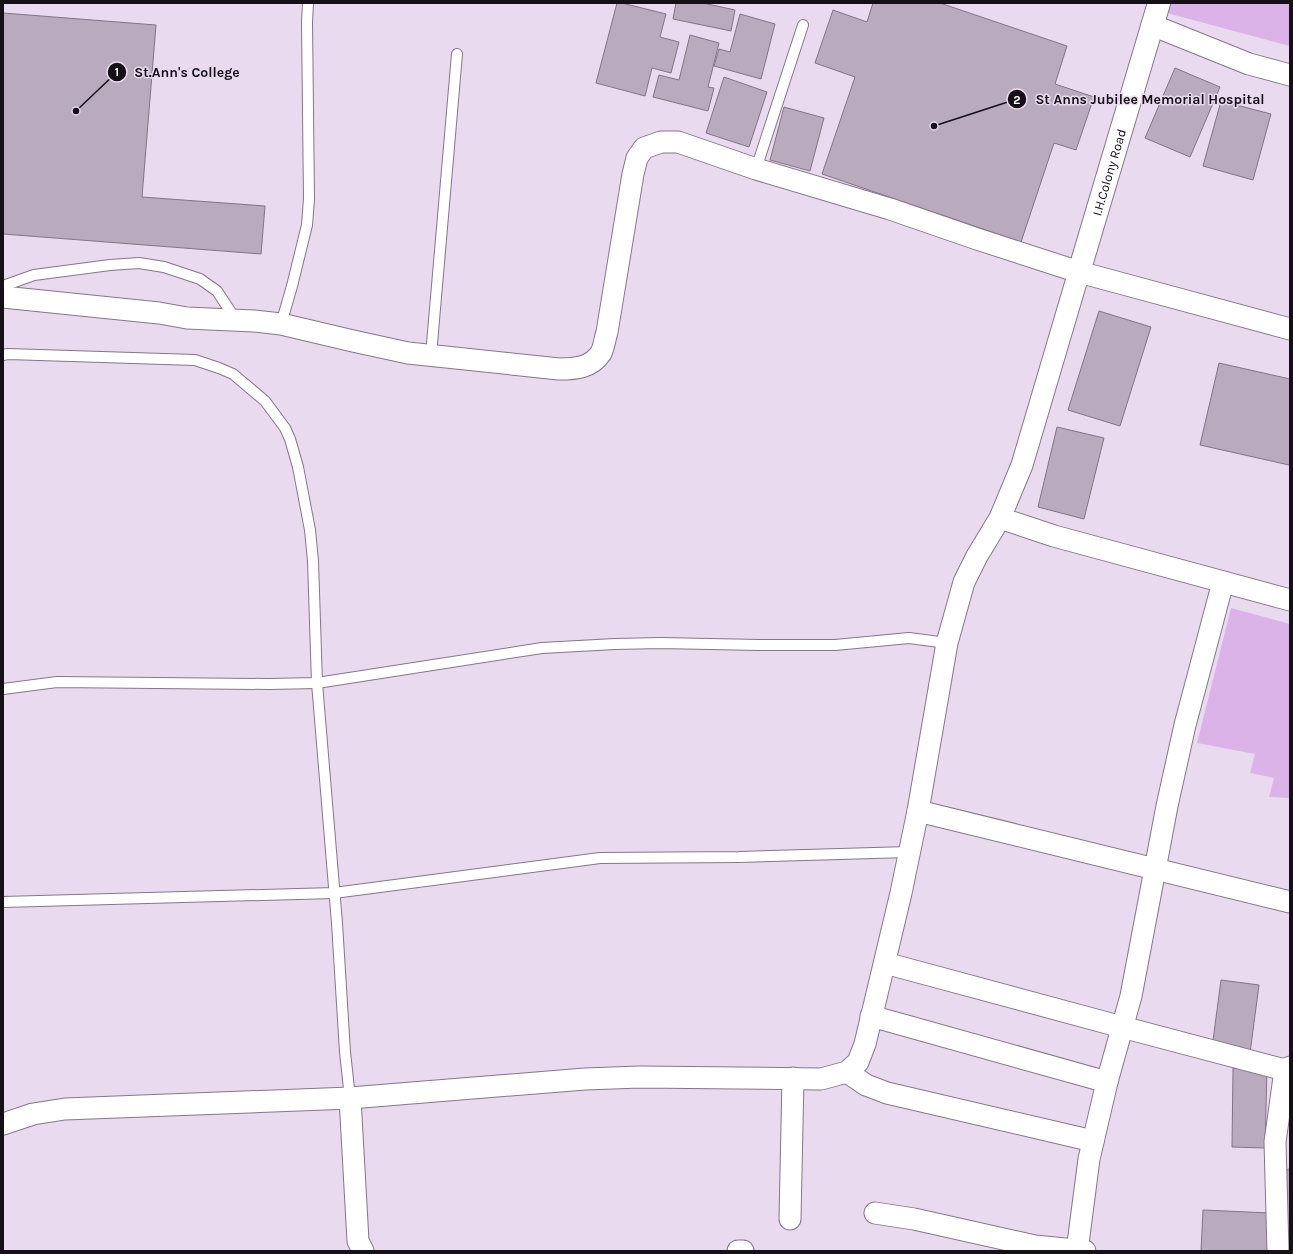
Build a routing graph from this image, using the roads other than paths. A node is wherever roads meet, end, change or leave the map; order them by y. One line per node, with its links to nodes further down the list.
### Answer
1 (308, 3): 12 (lane)
2 (1159, 3): 4 (street, I.H.Colony Road)
3 (803, 25): 7 (lane)
4 (1152, 25): 6 (street); 8 (street, I.H.Colony Road)
5 (457, 54): 15 (lane)
6 (1290, 76)
7 (756, 169): 8 (street); 15 (street)
8 (1079, 272): 13 (street); 16 (street)
9 (3, 286): 11 (lane)
10 (3, 297): 11 (street)
11 (236, 320): 12 (street)
12 (281, 324): 15 (street)
13 (1290, 329)
14 (3, 355): 20 (lane)
15 (432, 355)
16 (1000, 518): 17 (street); 19 (street)
17 (1223, 582): 18 (street); 24 (street)
18 (1290, 600)
19 (947, 643): 20 (lane); 22 (street)
20 (317, 683): 21 (lane); 25 (lane)
21 (3, 689)
22 (918, 811): 23 (street); 24 (street)
23 (909, 852): 25 (lane); 28 (street)
24 (1155, 868): 27 (street); 30 (street)
25 (334, 893): 26 (lane); 35 (lane)
26 (3, 902)
27 (1290, 902)
28 (885, 963): 29 (street); 30 (street)
29 (871, 1016): 32 (street); 34 (street)
30 (1122, 1027): 31 (street); 34 (street)
31 (1288, 1068): 44 (street)
32 (847, 1072): 33 (street); 37 (street)
33 (794, 1078): 35 (street); 39 (street)
34 (1107, 1082): 37 (street)
35 (350, 1098): 36 (street); 41 (street)
36 (3, 1124)
37 (1093, 1141): 40 (street)
38 (875, 1213): 40 (street)
39 (790, 1218)
40 (1080, 1250)
41 (363, 1251)
42 (738, 1251): 43 (street)
43 (743, 1251)
44 (1278, 1251)

